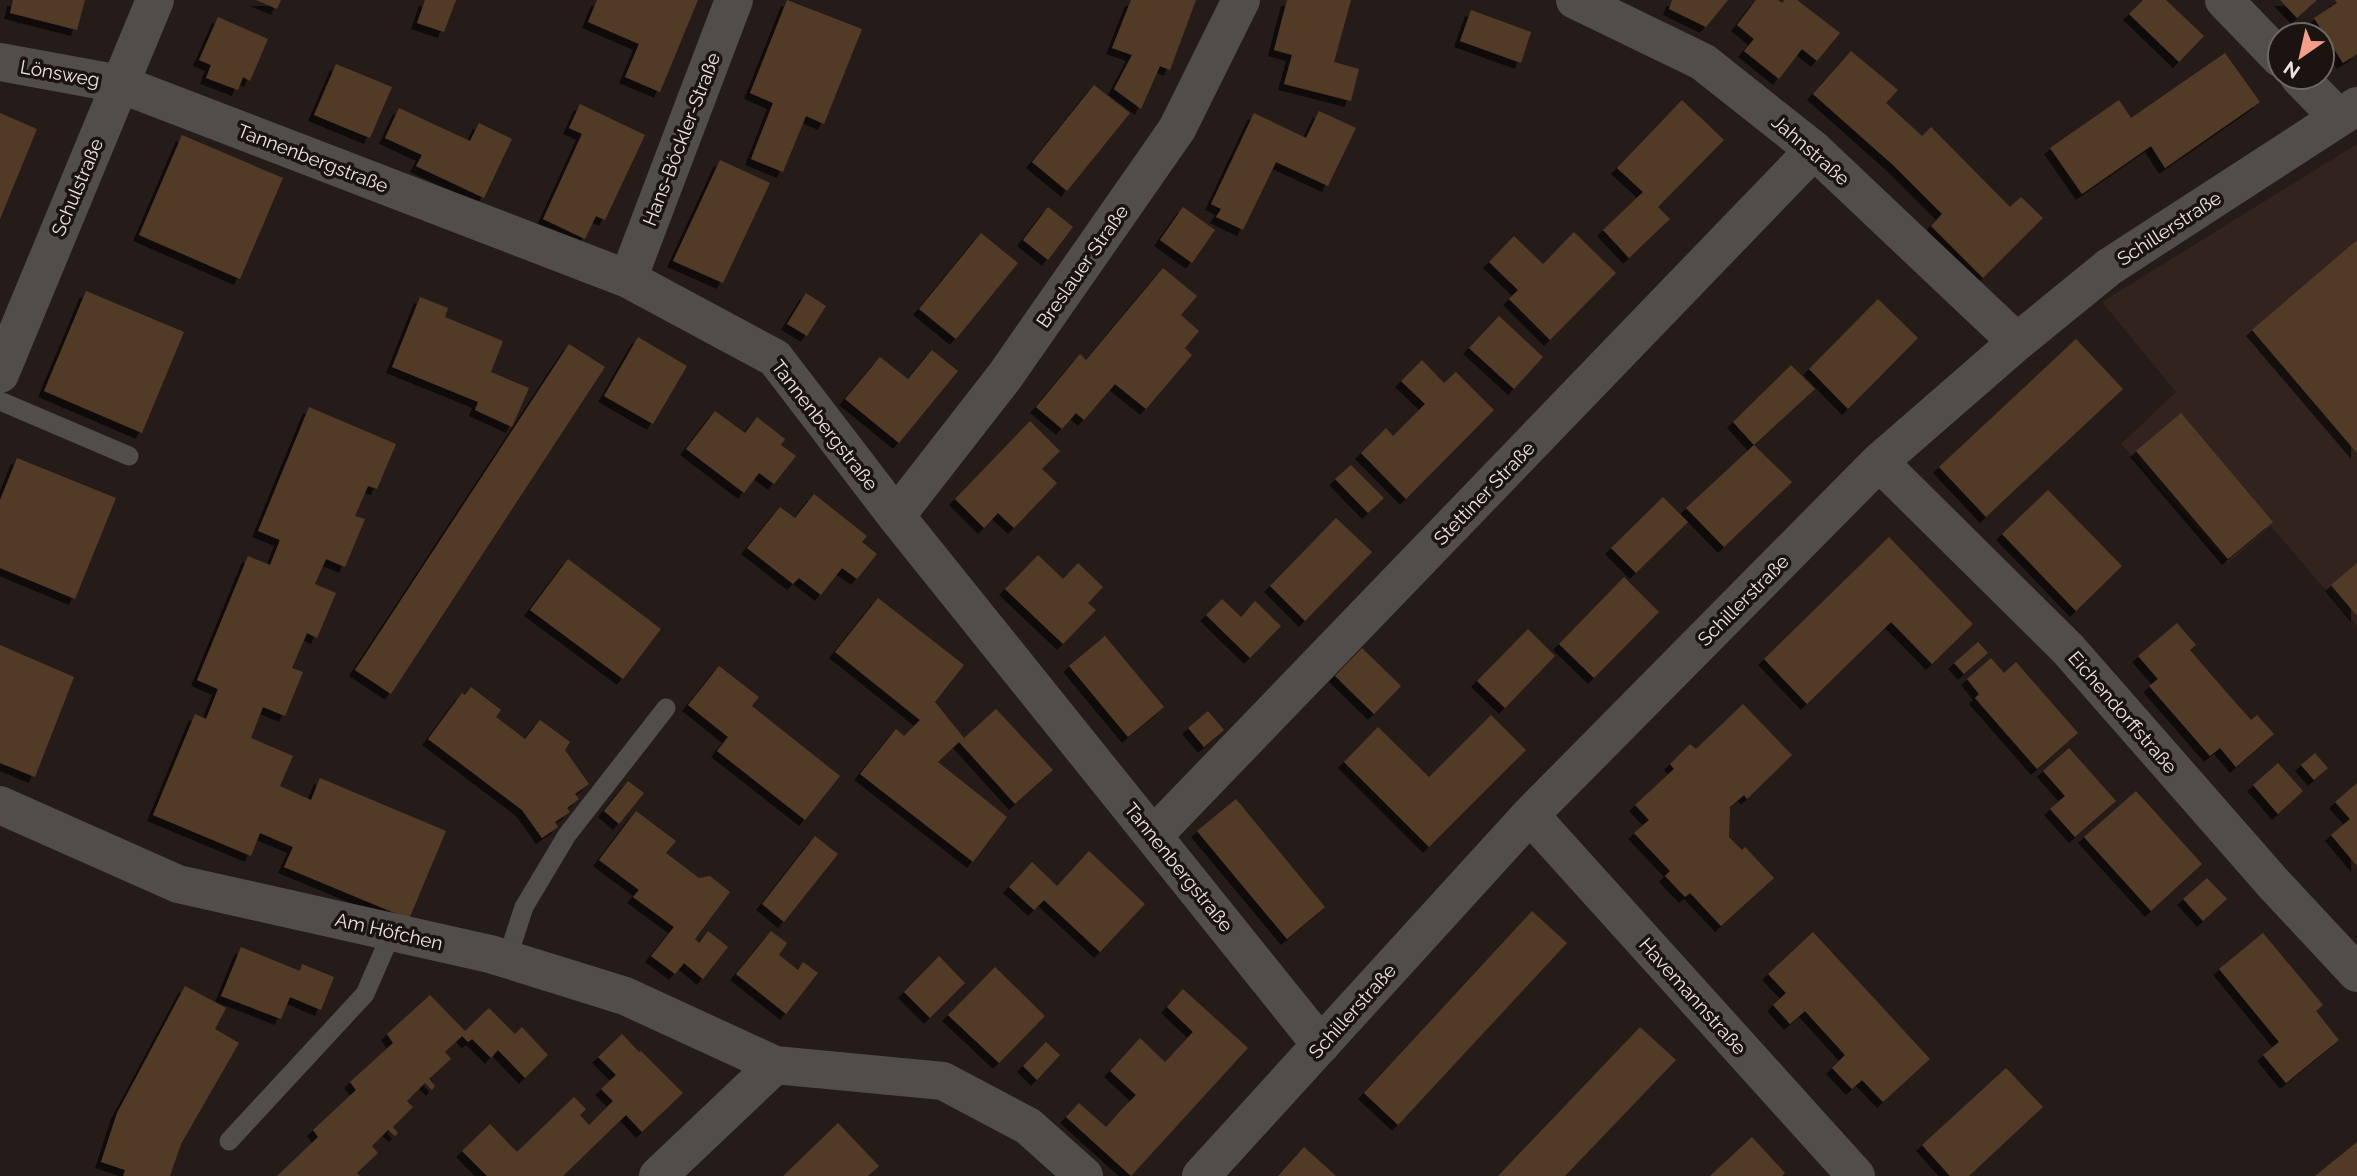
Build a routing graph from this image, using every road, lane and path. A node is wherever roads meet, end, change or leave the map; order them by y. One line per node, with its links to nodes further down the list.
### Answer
1 (155, 0): 8 (street, Schulstraße)
2 (734, 0): 12 (street, Hans-Böckler-Straße)
3 (1241, 0): 18 (street, Breslauer Straße)
4 (1575, 0): 11 (street, Jahnstraße)
5 (2224, 0): 6 (street)
6 (2266, 44)
7 (0, 62): 8 (street, Lönsweg)
8 (120, 84): 12 (street, Tannenbergstraße); 14 (street, Schulstraße)
9 (2318, 91): 10 (street)
10 (2347, 112): 13 (street, Schillerstraße)
11 (1814, 150): 13 (street, Jahnstraße); 22 (street, Stettiner Straße)
12 (628, 279): 18 (street, Tannenbergstraße)
13 (2017, 342): 17 (street, Schillerstraße)
14 (0, 374)
15 (0, 401): 16 (lane)
16 (129, 456)
17 (1879, 462): 21 (street, Schillerstraße); 25 (street, Eichendorffstraße)
18 (896, 516): 22 (street, Tannenbergstraße)
19 (666, 708): 24 (lane)
20 (0, 805): 23 (street, Am Höfchen)
21 (1530, 815): 26 (street, Schillerstraße); 32 (street, Havemannstraße)
22 (1154, 835): 26 (street, Tannenbergstraße)
23 (392, 932): 24 (street, Am Höfchen); 28 (lane)
24 (507, 959): 27 (street, Am Höfchen)
25 (2357, 973)
26 (1321, 1045): 31 (street, Schillerstraße)
27 (775, 1065): 29 (street); 30 (street, Am Höfchen)
28 (229, 1142)
29 (658, 1176)
30 (1084, 1176)
31 (1201, 1176)
32 (1856, 1176)

